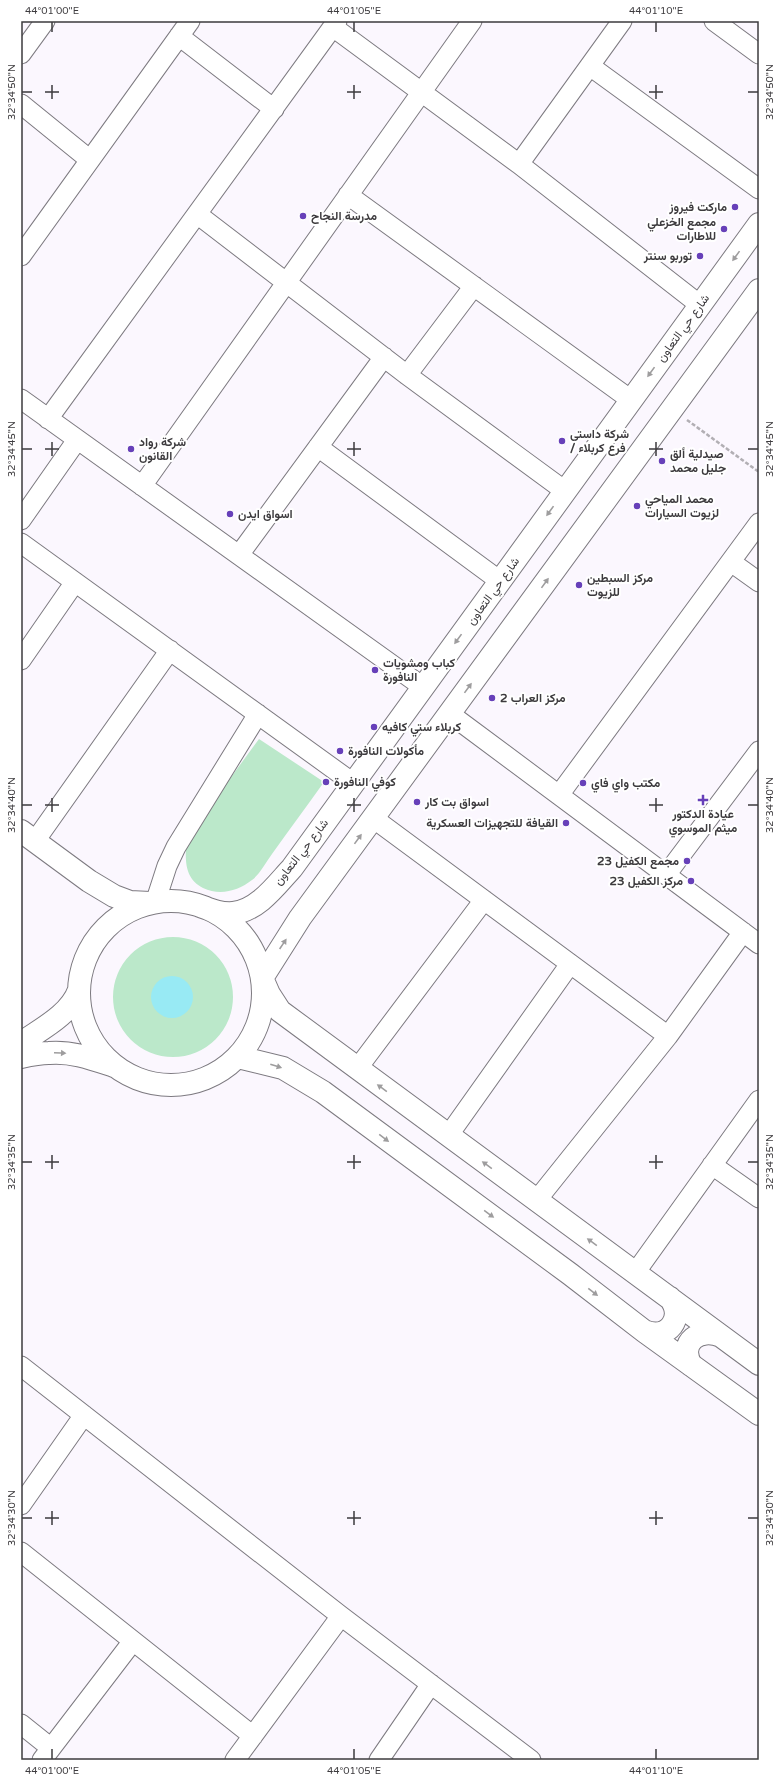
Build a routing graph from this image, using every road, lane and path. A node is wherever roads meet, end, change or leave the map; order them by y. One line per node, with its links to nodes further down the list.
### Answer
1 (45, 21): 8 (street)
2 (190, 21): 7 (street)
3 (472, 21): 11 (street)
4 (622, 21): 10 (street)
5 (714, 21): 9 (street)
6 (335, 24): 11 (street); 13 (street)
7 (179, 36): 13 (street); 14 (street)
8 (21, 54)
9 (759, 54)
10 (590, 66): 15 (street); 16 (street)
11 (422, 92): 15 (street); 17 (street)
12 (21, 104): 14 (street)
13 (274, 109): 18 (street)
14 (90, 160): 20 (street)
15 (519, 164): 24 (street)
16 (759, 189)
17 (348, 195): 21 (street); 22 (street)
18 (197, 214): 21 (street); 30 (street)
19 (759, 224): 24 (main road, شارع حي التعاون, one-way to 24)
20 (22, 252)
21 (286, 283): 25 (street); 34 (street)
22 (474, 286): 26 (street); 28 (street)
23 (759, 290): 29 (main road)
24 (700, 305): 28 (main road, شارع حي التعاون, one-way to 28)
25 (384, 357): 26 (street); 32 (street)
26 (407, 375): 35 (street)
27 (21, 399): 30 (street)
28 (631, 400): 35 (main road, شارع حي التعاون)
29 (672, 409): 33 (path); 48 (main road, one-way to 29)
30 (48, 419): 31 (street)
31 (77, 440): 34 (street); 36 (street)
32 (318, 446): 39 (street); 41 (street)
33 (759, 472)
34 (142, 486): 39 (street)
35 (565, 491): 41 (main road, شارع حي التعاون, one-way to 41)
36 (21, 520)
37 (759, 523): 40 (street)
38 (21, 543): 42 (street)
39 (239, 555): 46 (street)
40 (731, 562): 43 (street); 51 (street)
41 (500, 581): 46 (main road, شارع حي التعاون, one-way to 46)
42 (75, 582): 44 (street); 45 (street)
43 (759, 582)
44 (170, 650): 47 (street); 53 (street)
45 (23, 654)
46 (423, 687): 50 (main road, شارع حي التعاون)
47 (258, 714): 50 (street); 57 (street)
48 (450, 714): 51 (street); 52 (main road)
49 (758, 756): 54 (street)
50 (353, 783): 58 (main road, شارع حي التعاون)
51 (559, 796): 54 (street)
52 (374, 818): 56 (street); 63 (main road, one-way to 52)
53 (28, 836): 55 (main road)
54 (666, 874): 60 (street)
55 (102, 889): 57 (main road); 59 (main road)
56 (484, 900): 62 (street); 70 (street)
57 (155, 903): 58 (main road); 59 (main road)
58 (200, 906): 63 (main road)
59 (110, 926): 64 (main road)
60 (743, 932): 61 (street); 65 (street)
61 (759, 944)
62 (570, 964): 65 (street); 72 (street)
63 (262, 978): 68 (main road); 70 (main road)
64 (79, 990): 66 (main road); 69 (main road)
65 (668, 1036): 75 (street)
66 (21, 1044)
67 (21, 1057): 69 (main road, one-way to 69)
68 (238, 1057): 69 (main road); 78 (main road, one-way to 78)
69 (115, 1066)
70 (357, 1069): 72 (main road, one-way to 70)
71 (759, 1100): 73 (street)
72 (448, 1136): 75 (main road, one-way to 72)
73 (712, 1165): 74 (street); 76 (street)
74 (759, 1198)
75 (536, 1201): 76 (main road, one-way to 75)
76 (635, 1273): 77 (main road)
77 (670, 1298): 78 (main road); 79 (main road)
78 (644, 1331): 81 (main road)
79 (721, 1336): 80 (main road); 81 (main road)
80 (759, 1364)
81 (691, 1365): 83 (main road)
82 (21, 1366): 84 (street)
83 (759, 1414)
84 (84, 1415): 85 (street); 87 (street)
85 (21, 1505)
86 (21, 1552): 88 (street)
87 (341, 1616): 89 (street); 91 (street)
88 (134, 1641): 91 (street); 92 (street)
89 (431, 1684): 94 (street); 95 (street)
90 (21, 1724): 92 (street)
91 (253, 1736): 93 (street)
92 (47, 1754)
93 (235, 1760)
94 (379, 1760)
95 (531, 1760)

